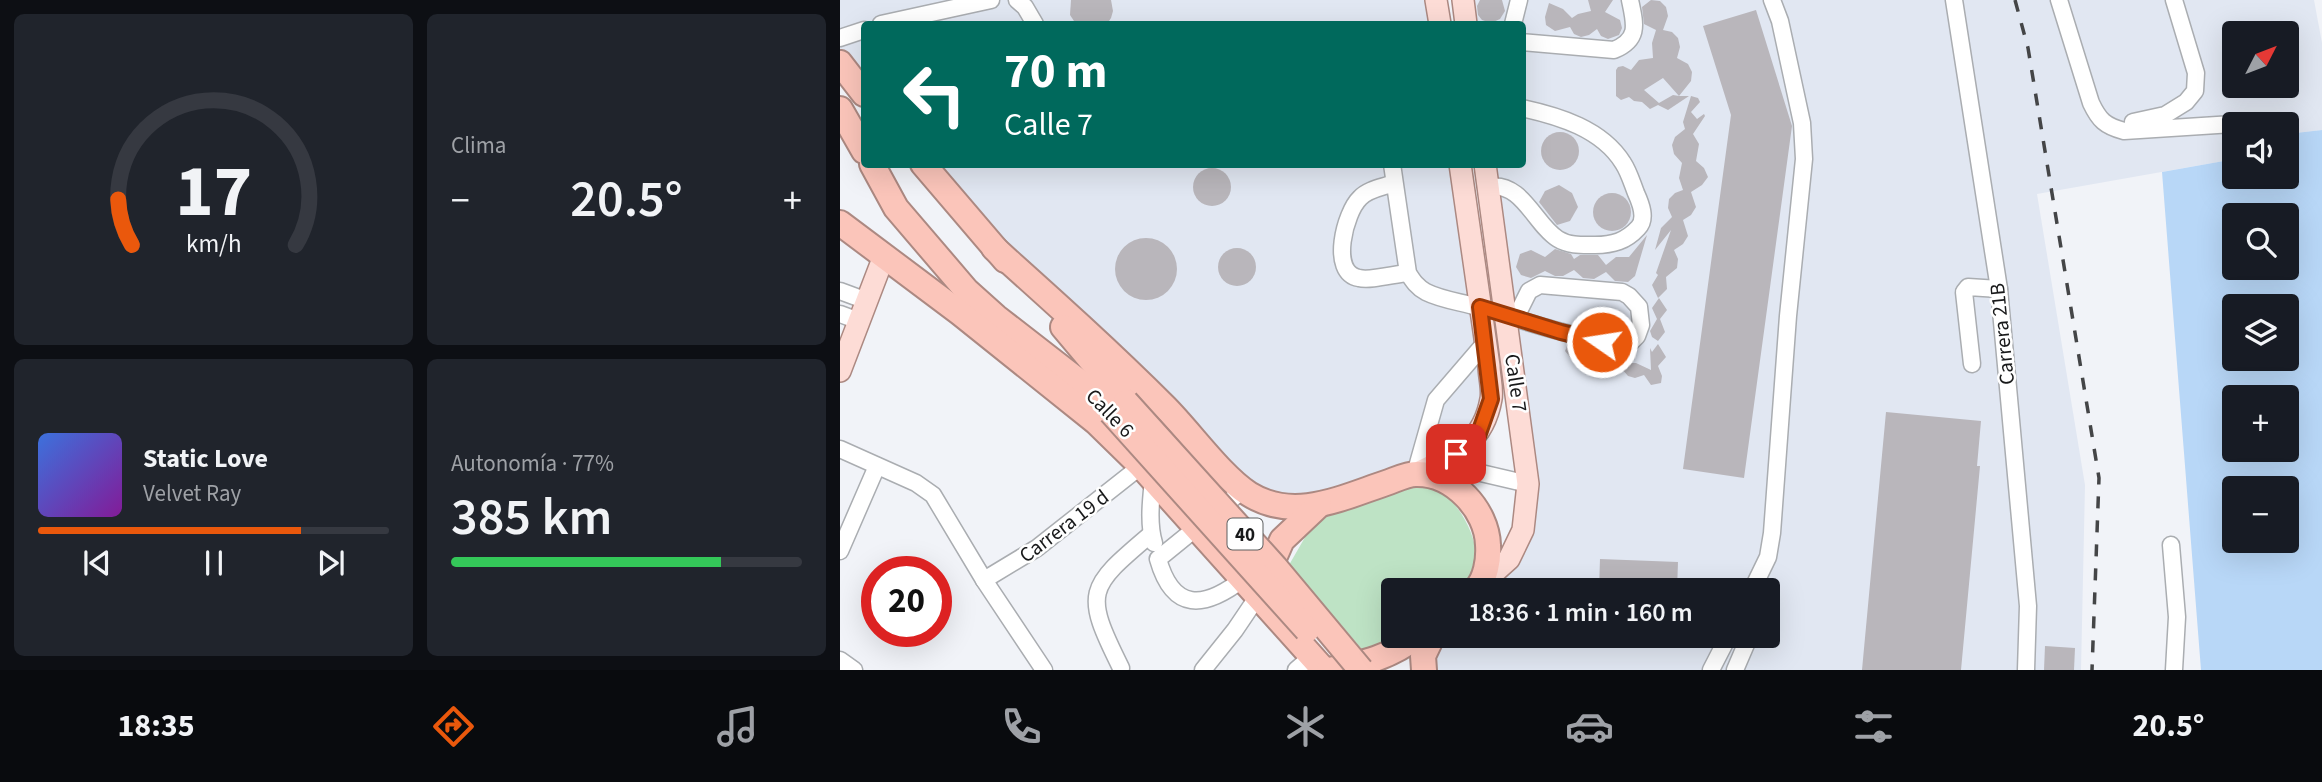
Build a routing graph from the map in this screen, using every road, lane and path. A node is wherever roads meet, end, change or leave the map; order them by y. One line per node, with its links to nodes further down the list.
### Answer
1 (990, 0): 11 (street)
2 (1017, 0): 12 (street)
3 (1436, 0): 13 (main road)
4 (1463, 0): 14 (main road)
5 (1519, 0): 15 (street)
6 (1630, 0): 18 (street)
7 (1772, 0): 62 (street)
8 (1954, 0): 36 (street, Carrera 21B)
9 (2059, 0): 22 (street)
10 (2174, 0): 22 (street)
11 (895, 21)
12 (1033, 21)
13 (1440, 21)
14 (1466, 21)
15 (1514, 21)
16 (861, 31): 17 (street)
17 (840, 38)
18 (1526, 43)
19 (840, 109): 23 (highway)
20 (1526, 109): 30 (street)
21 (2222, 125): 22 (street)
22 (2109, 127)
23 (861, 146)
24 (874, 168): 31 (highway, Calle 6 / 40)
25 (926, 168): 33 (highway, Calle 6 / 40)
26 (1392, 168): 29 (street)
27 (1461, 168): 39 (main road, Calle 7)
28 (1486, 168): 30 (main road, Calle 7)
29 (1394, 183): 35 (street); 35 (street)
30 (1489, 187): 42 (main road, Calle 7)
31 (896, 208): 40 (highway); 46 (highway, Calle 6 / 40)
32 (840, 223): 34 (highway)
33 (994, 248): 46 (highway, Calle 6 / 40); 53 (highway)
34 (884, 256): 38 (main road); 40 (highway)
35 (1408, 273): 39 (street)
36 (1998, 289): 44 (street); 80 (street, Carrera 21B)
37 (840, 291): 38 (street)
38 (867, 301): 41 (main road)
39 (1480, 307): 42 (street); 43 (main road, Calle 7)
40 (960, 313): 50 (highway)
41 (850, 318): 45 (main road)
42 (1511, 318): 42 (street); 52 (main road, Calle 7)
43 (1485, 343): 48 (main road, Calle 7); 51 (street)
44 (1972, 364)
45 (840, 371)
46 (1118, 407): 75 (highway, Calle 6 / 40, bridge); 76 (highway, Calle 6 / 40, bridge)
47 (840, 450): 49 (street)
48 (1438, 463): 51 (main road, Calle 7); 52 (street)
49 (877, 466): 58 (street); 63 (street)
50 (1147, 473): 55 (highway); 56 (street); 63 (street, Carrera 19 d)
51 (1415, 474): 54 (highway); 60 (highway)
52 (1528, 484): 61 (main road, Calle 7)
53 (1243, 490): 54 (highway); 55 (street)
54 (1319, 505): 64 (highway)
55 (1196, 528): 59 (street); 64 (highway)
56 (1151, 534): 59 (street); 70 (street)
57 (2171, 545): 81 (street)
58 (840, 551)
59 (1158, 559): 64 (street)
60 (1482, 578)
61 (1488, 578)
62 (1758, 578)
63 (984, 580): 73 (street)
64 (1250, 588): 71 (highway); 74 (street)
65 (1401, 648): 71 (highway)
66 (1427, 648): 77 (highway)
67 (1723, 648): 78 (street)
68 (1744, 648): 79 (street)
69 (840, 660): 72 (street)
70 (1121, 667)
71 (1315, 667)
72 (854, 670)
73 (1044, 670)
74 (1203, 670)
75 (1342, 670)
76 (1361, 670)
77 (1424, 670)
78 (1712, 670)
79 (1735, 670)
80 (2026, 670)
81 (2174, 670)

